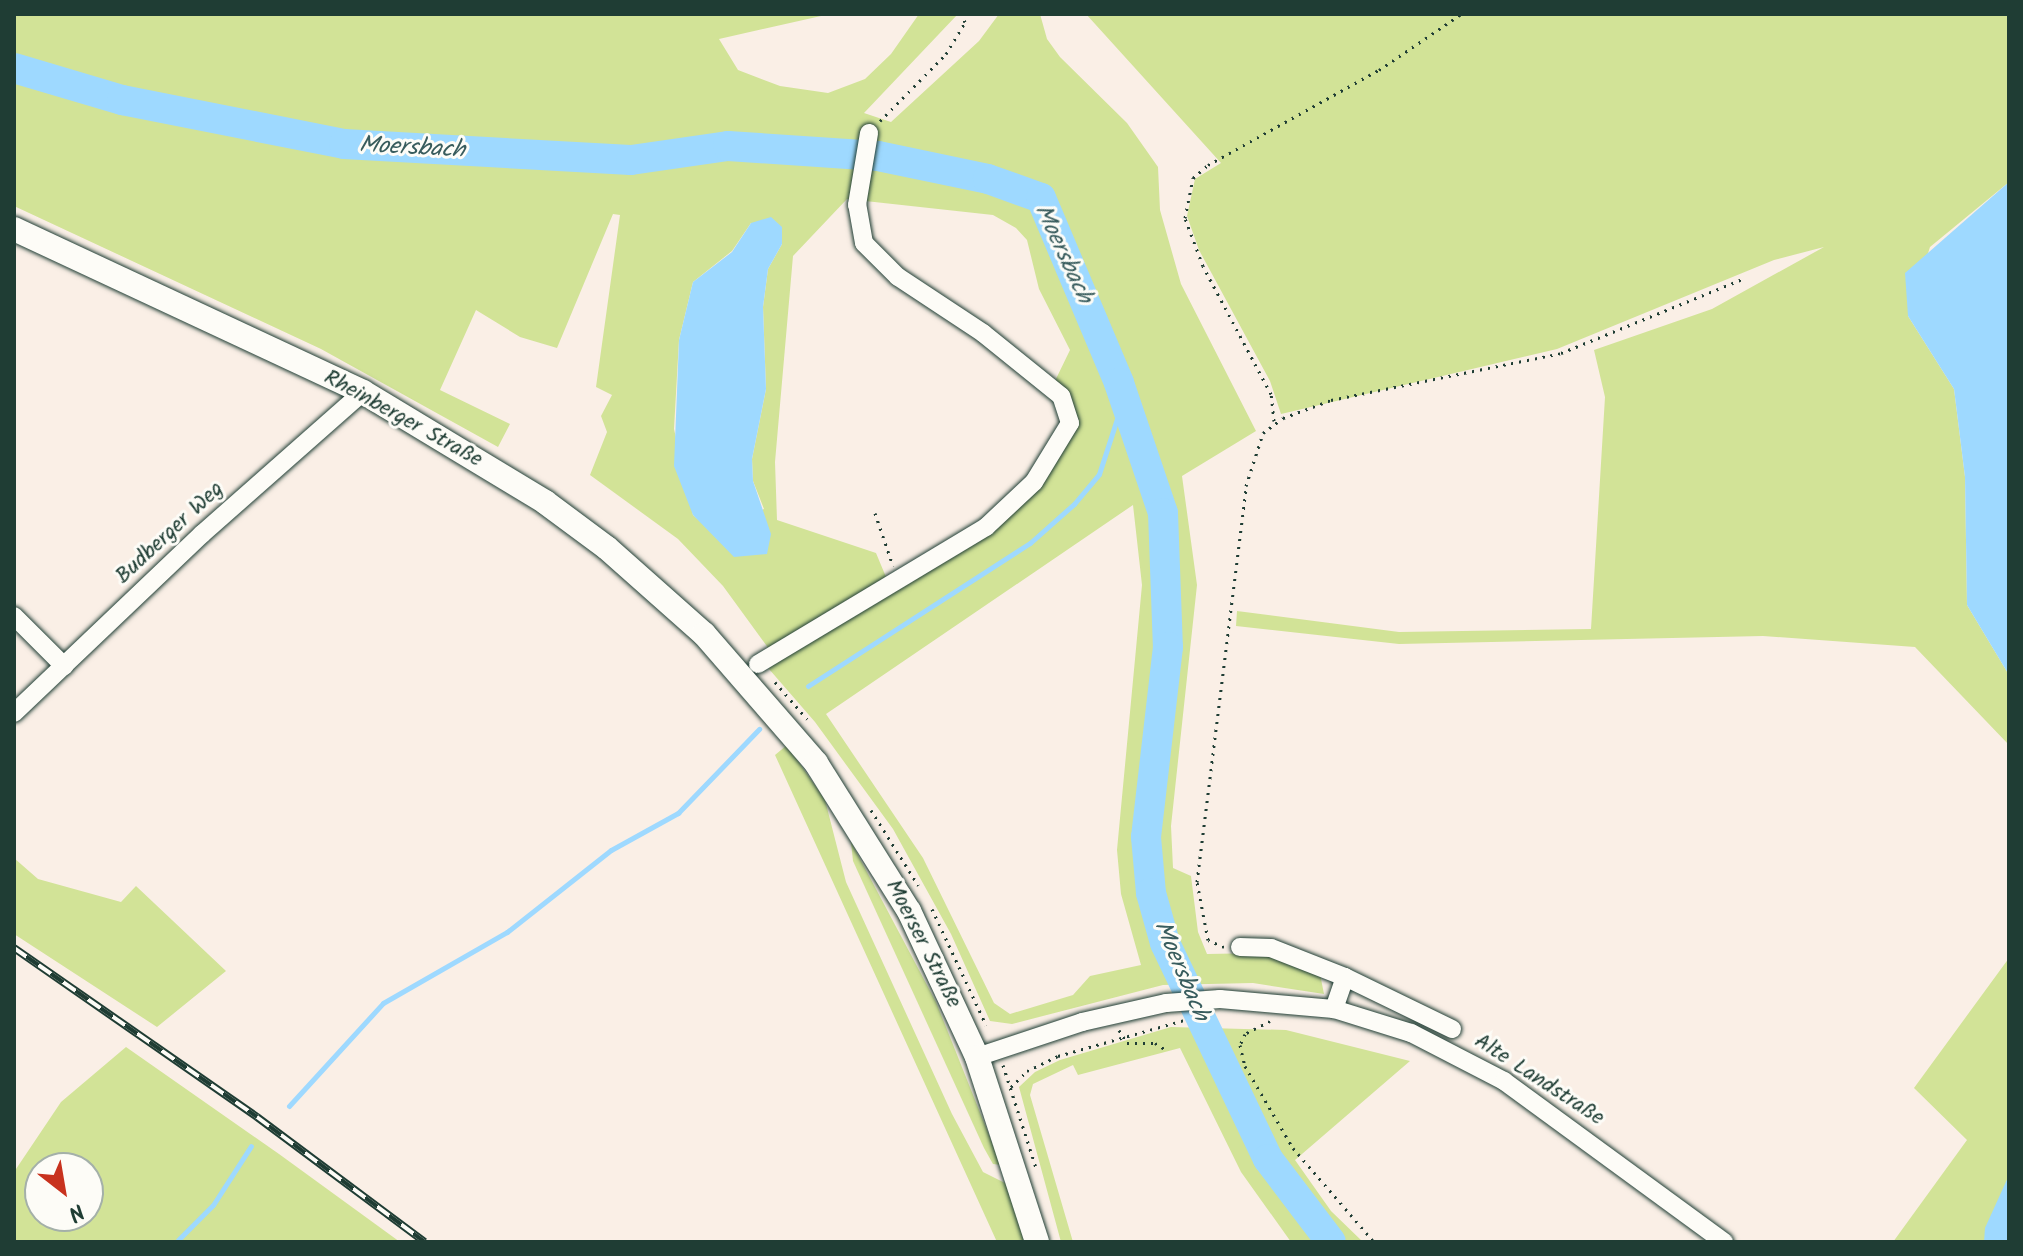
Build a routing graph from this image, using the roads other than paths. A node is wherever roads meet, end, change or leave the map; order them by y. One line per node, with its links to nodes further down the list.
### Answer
1 (869, 133): 6 (street)
2 (14, 229): 3 (main road, Rheinberger Straße)
3 (363, 392): 5 (street, Budberger Weg); 6 (main road, Rheinberger Straße)
4 (14, 616): 5 (street)
5 (64, 666): 7 (street, Budberger Weg)
6 (753, 671): 12 (main road, Moerser Straße)
7 (14, 713)
8 (1240, 947): 9 (street)
9 (1345, 977): 10 (street); 11 (street)
10 (1334, 1009): 12 (street, Alte Landstraße); 14 (street, Alte Landstraße)
11 (1452, 1029)
12 (987, 1054): 13 (main road, Moerser Straße)
13 (1037, 1242)
14 (1724, 1242)

